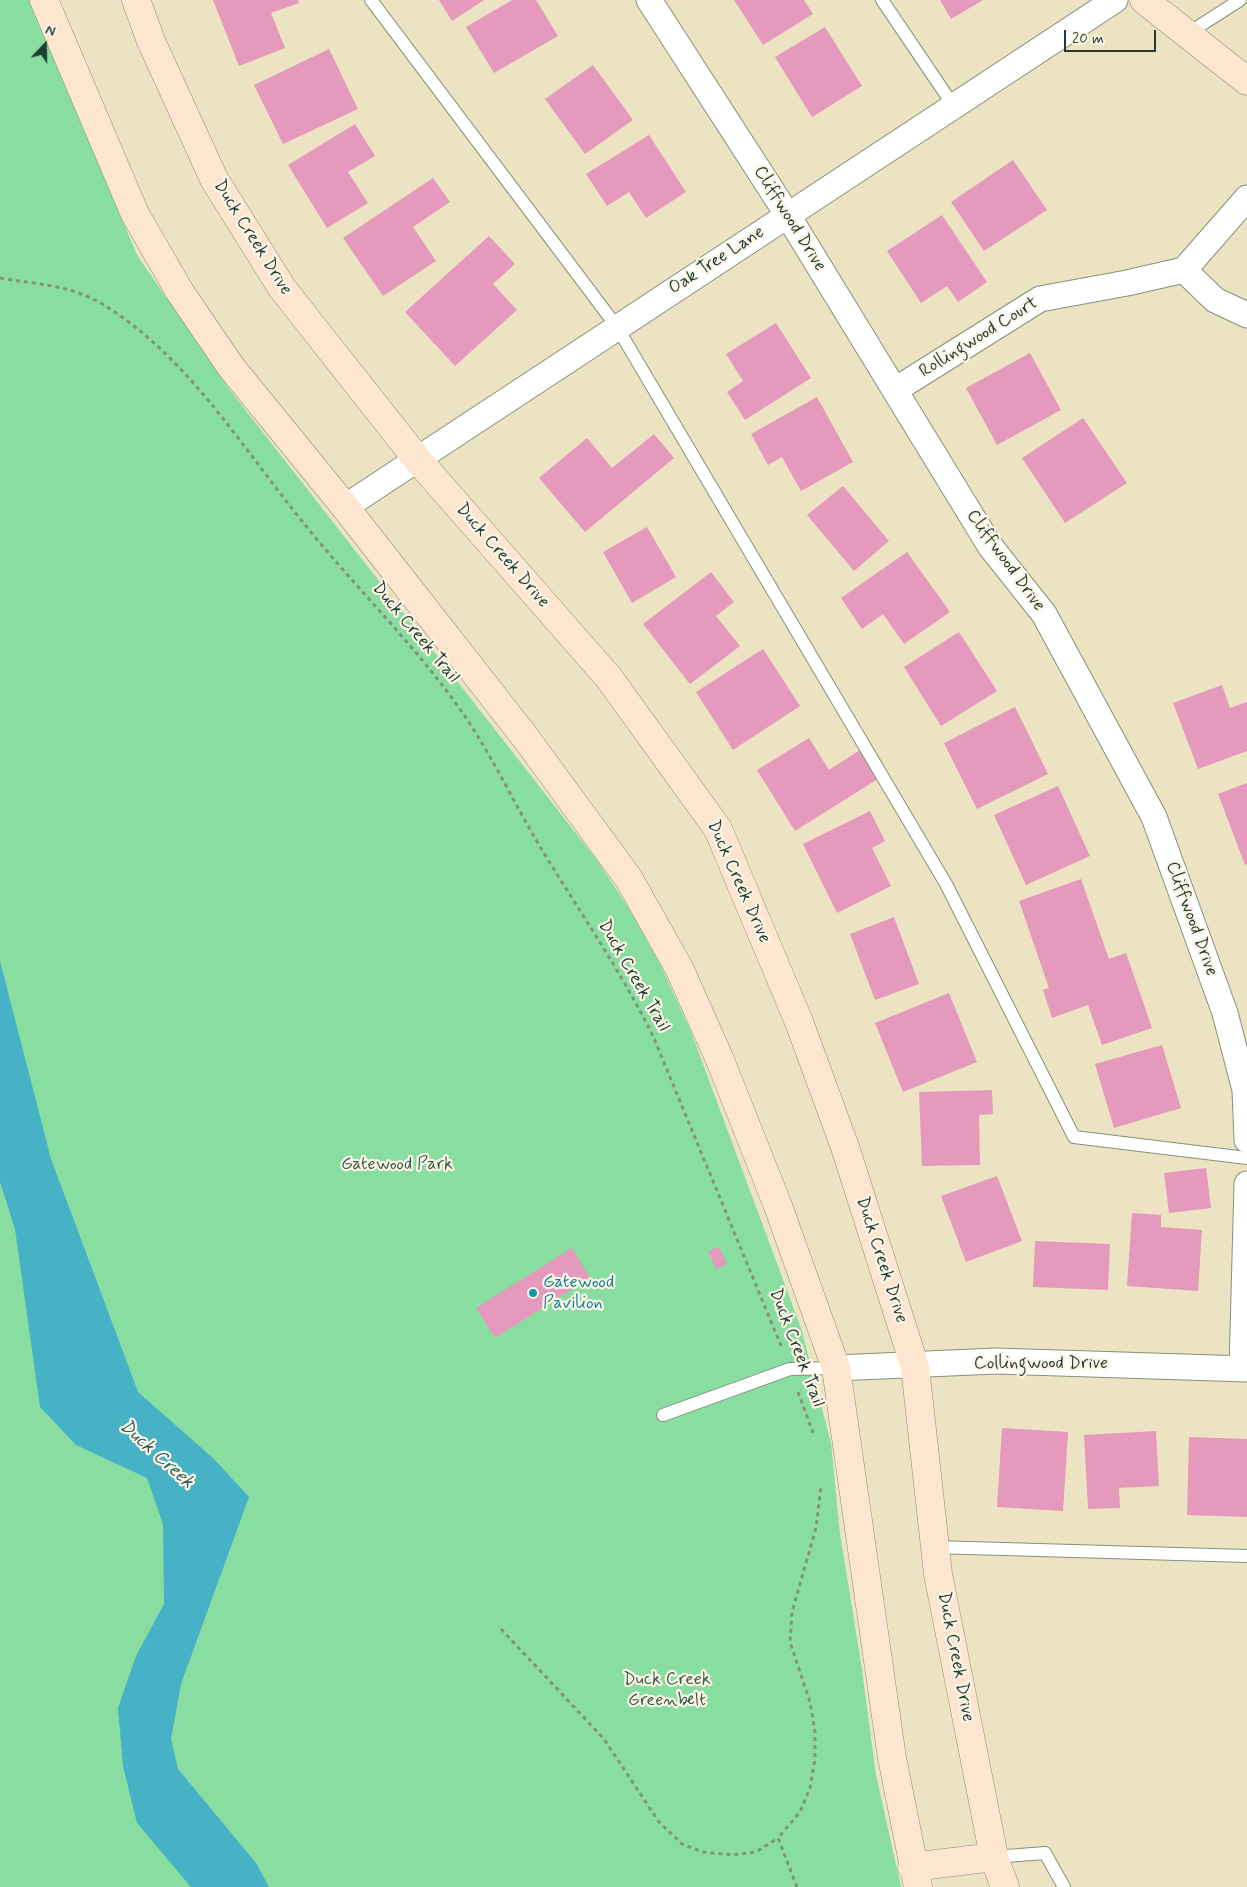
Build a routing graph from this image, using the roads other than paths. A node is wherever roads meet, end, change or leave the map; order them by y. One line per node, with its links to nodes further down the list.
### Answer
1 (44, 0): 19 (main road)
2 (136, 0): 18 (main road, Duck Creek Drive)
3 (371, 0): 16 (lane)
4 (649, 0): 13 (street, Cliffwood Drive)
5 (882, 0): 11 (lane)
6 (1115, 0): 11 (street, Oak Tree Lane)
7 (1144, 0): 9 (main road)
8 (1240, 0): 9 (lane)
9 (1188, 34): 10 (main road)
10 (1247, 81)
11 (953, 105): 13 (street, Oak Tree Lane)
12 (1247, 198): 14 (street)
13 (787, 214): 16 (street, Oak Tree Lane); 17 (street, Cliffwood Drive)
14 (1184, 270): 15 (street); 17 (street, Rollingwood Court)
15 (1247, 315)
16 (616, 327): 18 (street, Oak Tree Lane); 21 (lane)
17 (895, 390): 20 (street, Cliffwood Drive)
18 (417, 459): 19 (street, Oak Tree Lane); 23 (main road, Duck Creek Drive)
19 (345, 507): 24 (main road)
20 (1247, 1140)
21 (1247, 1158)
22 (1247, 1184): 25 (street)
23 (915, 1367): 24 (street, Collingwood Drive); 25 (street, Collingwood Drive); 27 (main road, Duck Creek Drive)
24 (836, 1368): 26 (lane); 30 (main road)
25 (1245, 1368)
26 (663, 1415)
27 (934, 1547): 28 (lane); 29 (main road, Duck Creek Drive)
28 (1247, 1556)
29 (994, 1857): 30 (main road); 31 (main road, Duck Creek Drive); 32 (lane)
30 (915, 1877)
31 (1005, 1887)
32 (1064, 1887)

